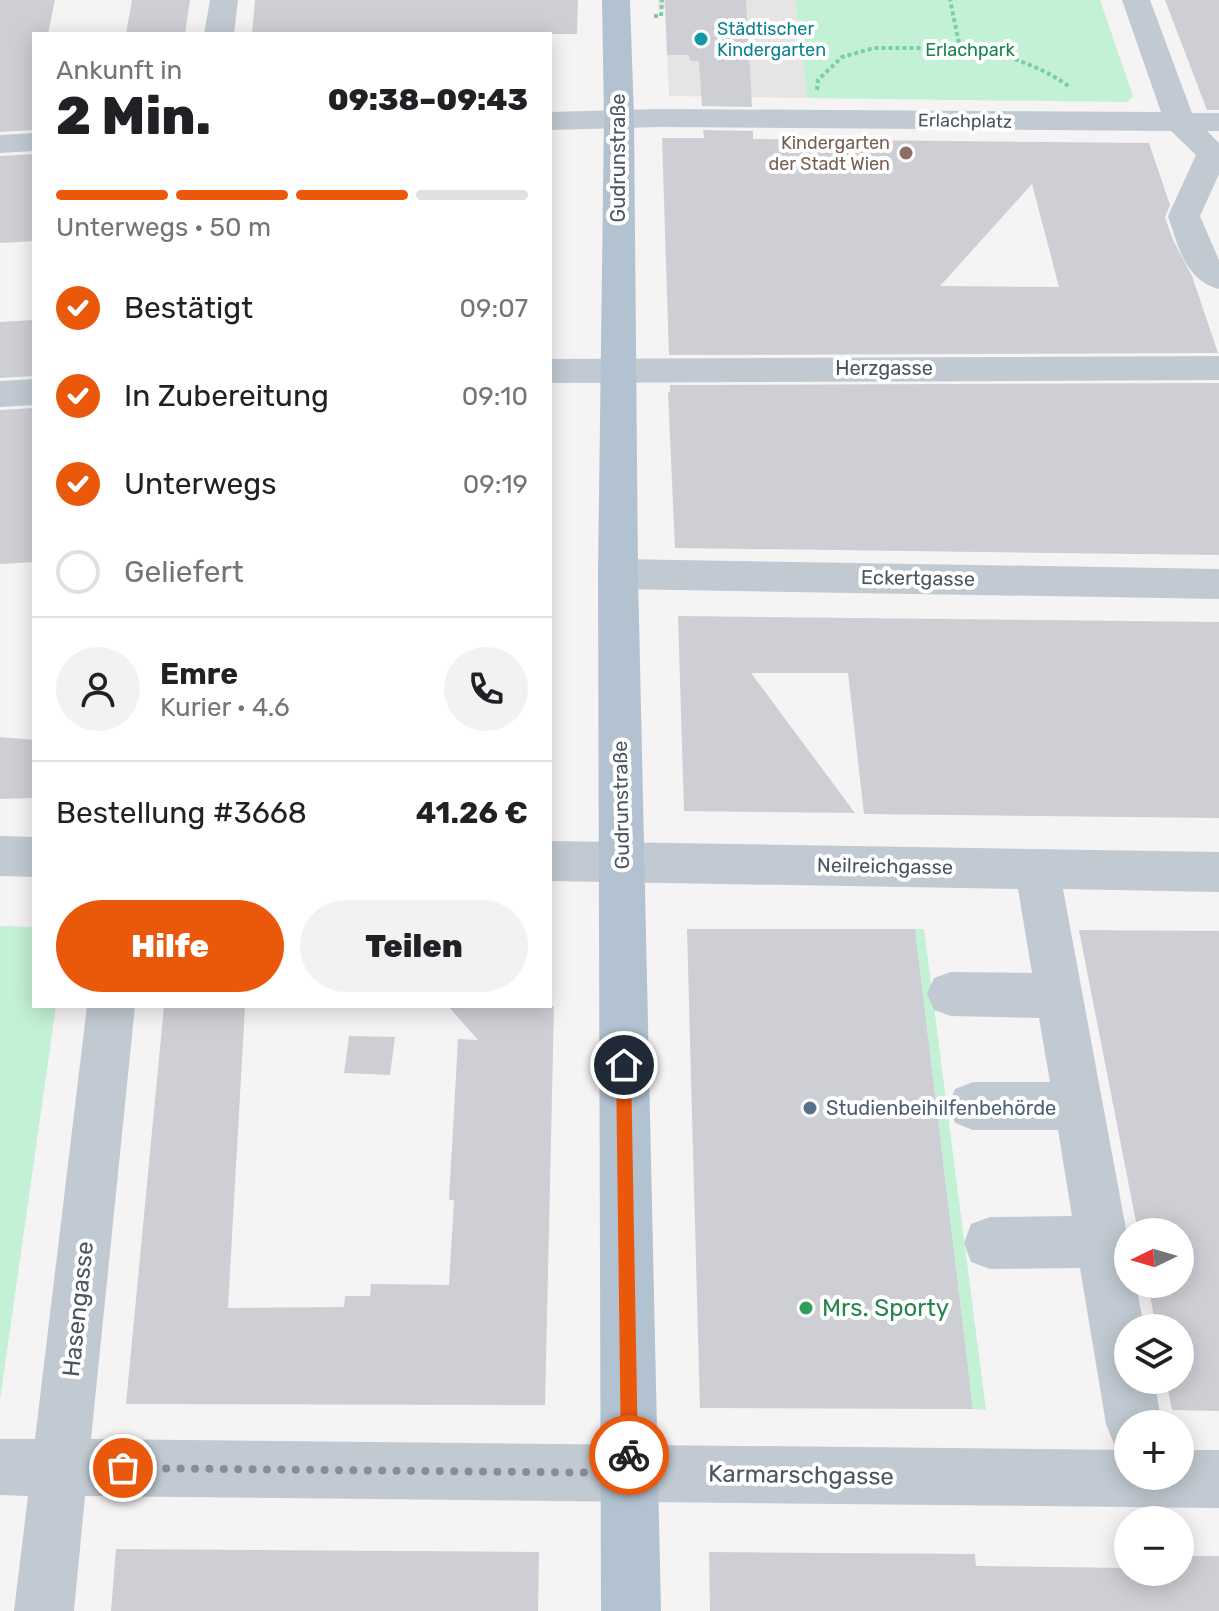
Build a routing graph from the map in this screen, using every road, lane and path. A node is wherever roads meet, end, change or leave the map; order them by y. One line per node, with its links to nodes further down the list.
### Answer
1 (224, 0): 6 (street)
2 (662, 0): 5 (path)
3 (950, 0): 7 (path)
4 (1136, 0): 12 (street)
5 (633, 8): 8 (main road, Gudrunstraße)
6 (219, 32)
7 (960, 48): 9 (path); 11 (path)
8 (619, 118): 9 (street, Erlachplatz); 10 (street, Erlachplatz); 17 (main road, Gudrunstraße)
9 (816, 119): 11 (street, Erlachplatz)
10 (552, 121)
11 (1114, 122): 12 (street, Erlachplatz)
12 (1180, 122): 13 (street, Erlachplatz); 16 (street)
13 (1219, 122)
14 (32, 142): 15 (street)
15 (0, 144)
16 (1219, 278)
17 (617, 368): 18 (street, Herzgasse); 19 (street, Herzgasse); 22 (main road, Gudrunstraße)
18 (1219, 368)
19 (552, 371)
20 (32, 392): 21 (street)
21 (0, 394)
22 (618, 574): 23 (street, Eckertgasse); 27 (main road, Gudrunstraße)
23 (1219, 584)
24 (0, 856): 25 (street)
25 (32, 857)
26 (552, 861): 27 (street, Neilreichgasse)
27 (622, 862): 28 (street, Neilreichgasse); 40 (main road, Gudrunstraße)
28 (1037, 869): 29 (street, Neilreichgasse); 31 (street)
29 (1219, 872)
30 (951, 994): 31 (street)
31 (1059, 996): 34 (street)
32 (111, 1008): 39 (street, Hasengasse)
33 (973, 1106): 34 (street)
34 (1079, 1106): 35 (street)
35 (1102, 1242): 36 (street); 37 (street)
36 (990, 1243)
37 (1132, 1410)
38 (0, 1467): 39 (street, Karmarschgasse)
39 (60, 1467): 40 (street, Karmarschgasse); 44 (street, Hasengasse)
40 (630, 1473): 41 (street, Karmarschgasse); 45 (main road, Gudrunstraße)
41 (1114, 1477)
42 (1194, 1478): 43 (street, Karmarschgasse)
43 (1219, 1479)
44 (44, 1611)
45 (631, 1611)

